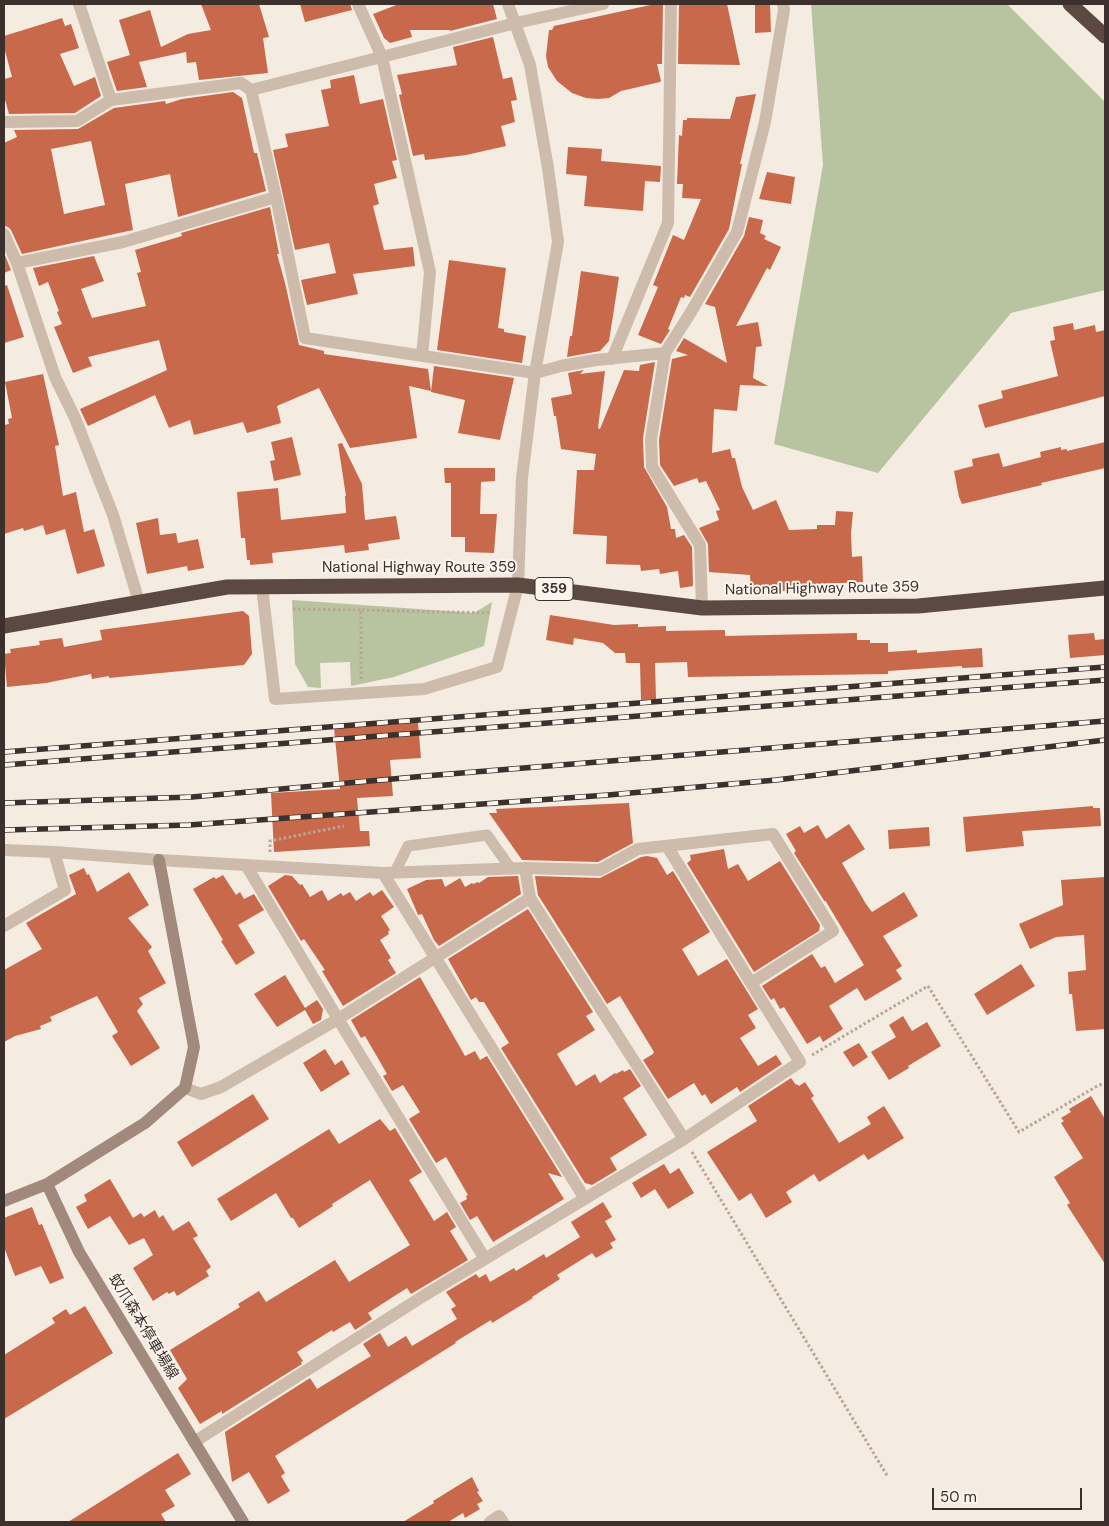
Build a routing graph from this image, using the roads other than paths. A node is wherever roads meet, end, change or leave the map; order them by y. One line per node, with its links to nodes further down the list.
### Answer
1 (81, 4): 12 (street)
2 (358, 4): 10 (street)
3 (508, 4): 8 (street)
4 (604, 4): 8 (street)
5 (670, 4): 19 (street)
6 (783, 4): 17 (street)
7 (1070, 4): 9 (highway)
8 (516, 23): 10 (street); 20 (street)
9 (1105, 36)
10 (382, 57): 11 (street); 18 (street)
11 (251, 90): 12 (street); 14 (street)
12 (111, 100): 13 (street)
13 (4, 122)
14 (276, 197): 16 (street); 18 (street)
15 (4, 234): 16 (street)
16 (18, 263): 24 (street)
17 (665, 354): 19 (street); 25 (street)
18 (422, 356): 20 (street)
19 (612, 358): 20 (street)
20 (536, 373): 21 (street)
21 (518, 584): 22 (highway, National Highway Route 359 / 359); 22 (street); 25 (highway, National Highway Route 359 / 359)
22 (262, 587): 24 (highway, National Highway Route 359 / 359)
23 (1105, 588): 25 (highway, National Highway Route 359 / 359)
24 (138, 602): 26 (highway, National Highway Route 359 / 359)
25 (702, 608)
26 (4, 626)
27 (667, 846): 32 (street); 38 (street); 38 (street)
28 (4, 850): 29 (street)
29 (54, 852): 30 (street); 36 (street)
30 (159, 860): 31 (street); 40 (main road)
31 (246, 865): 34 (street); 39 (street)
32 (525, 868): 33 (street); 35 (street)
33 (511, 869): 34 (street); 34 (lane)
34 (389, 872): 37 (street)
35 (530, 898): 37 (street); 41 (street)
36 (4, 926)
37 (434, 958): 39 (street); 43 (street)
38 (751, 983): 41 (street)
39 (338, 1019): 40 (street); 45 (street)
40 (185, 1088): 42 (main road)
41 (684, 1139): 43 (street)
42 (47, 1184): 44 (main road); 46 (main road, 蚊爪森本停車場線)
43 (585, 1199): 45 (street)
44 (4, 1201)
45 (485, 1259): 46 (street)
46 (194, 1442): 47 (main road, 蚊爪森本停車場線)
47 (243, 1522)
48 (490, 1522): 49 (street)
49 (503, 1522)

